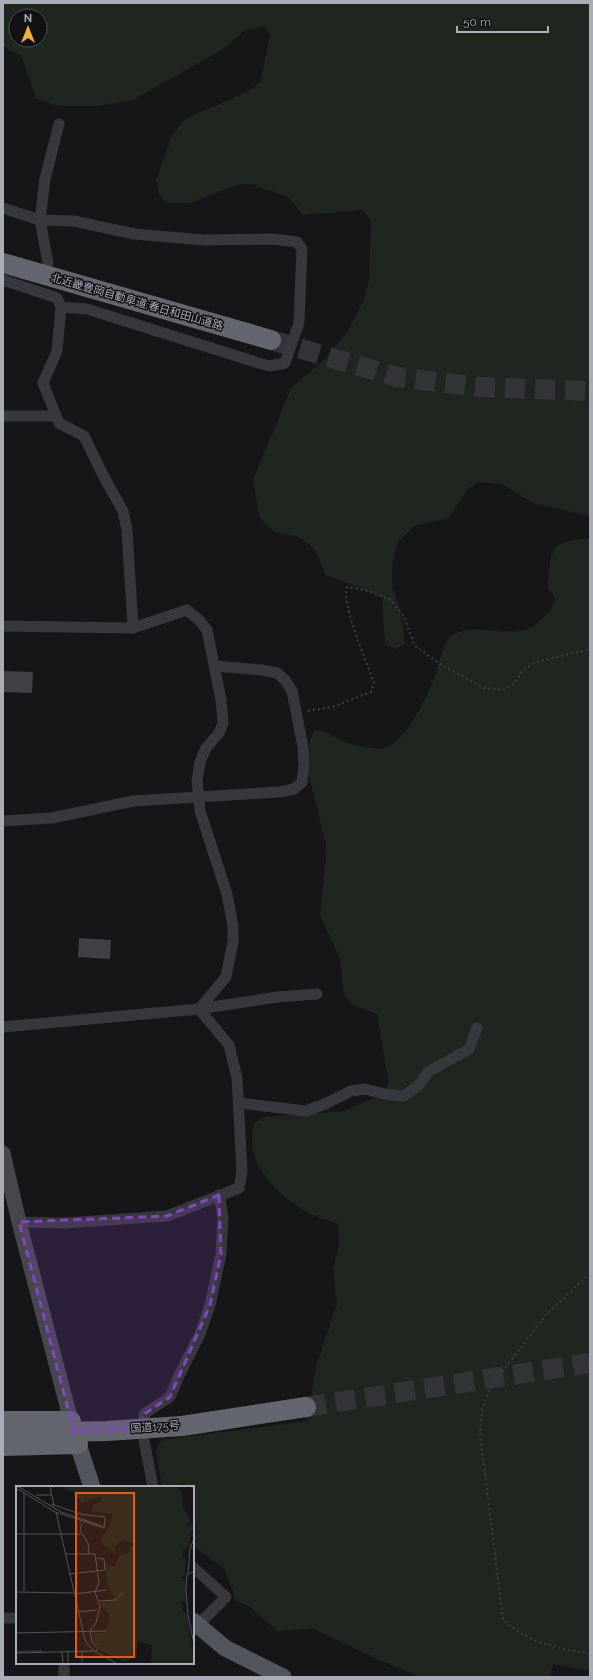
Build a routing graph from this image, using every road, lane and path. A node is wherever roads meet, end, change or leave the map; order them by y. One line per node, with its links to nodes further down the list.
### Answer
1 (59, 124): 3 (street)
2 (3, 208): 3 (street)
3 (40, 220): 5 (street); 7 (street)
4 (3, 263): 8 (highway, 北近畿豊岡自動車道;春日和田山道路)
5 (48, 263)
6 (3, 280): 7 (street)
7 (61, 307): 10 (street)
8 (271, 340)
9 (3, 416): 10 (street)
10 (54, 416): 12 (street)
11 (3, 626): 12 (street)
12 (133, 628): 14 (street)
13 (590, 649): 15 (path)
14 (214, 666): 15 (street); 16 (street)
15 (295, 714): 16 (street)
16 (198, 796): 17 (street); 19 (street)
17 (3, 821)
18 (317, 994): 19 (street)
19 (199, 1009): 20 (street); 22 (street)
20 (3, 1027)
21 (477, 1028): 22 (street)
22 (240, 1103): 24 (street)
23 (3, 1153): 25 (street)
24 (219, 1195): 25 (street); 34 (street)
25 (18, 1222): 29 (street)
26 (590, 1273): 39 (path)
27 (306, 1407): 30 (highway, 国道175号, bridge)
28 (3, 1421): 29 (highway)
29 (71, 1421): 31 (main road)
30 (3, 1433)
31 (78, 1444): 32 (highway); 33 (main road)
32 (3, 1446)
33 (92, 1486)
34 (153, 1486)
35 (194, 1568): 38 (street)
36 (3, 1618): 37 (street)
37 (16, 1618)
38 (195, 1623): 42 (main road)
39 (590, 1654)
40 (64, 1664): 41 (street)
41 (64, 1677)
42 (283, 1677)

